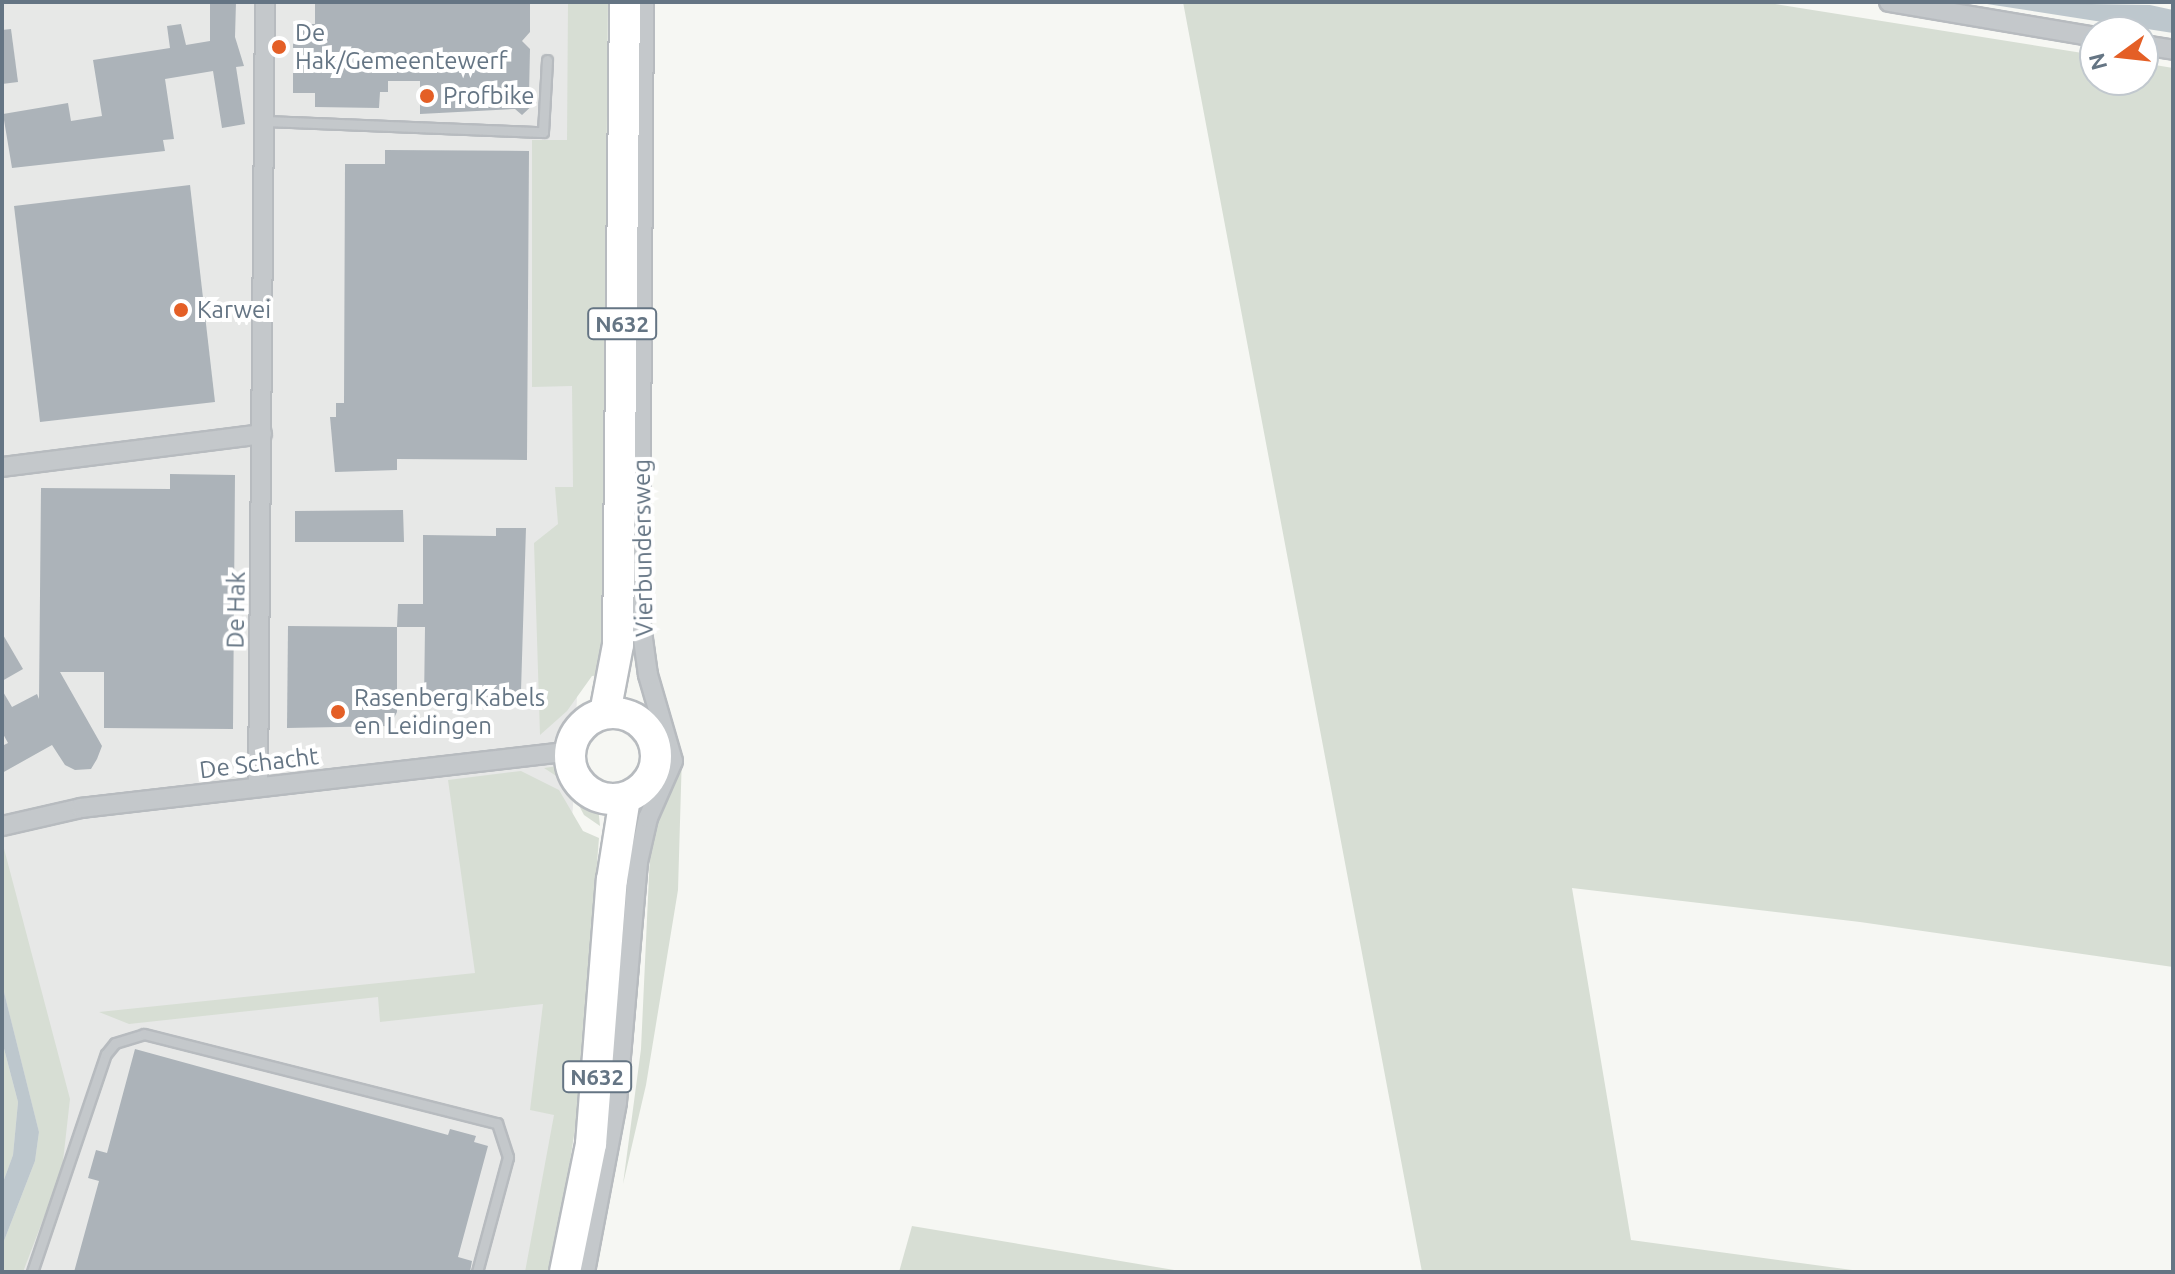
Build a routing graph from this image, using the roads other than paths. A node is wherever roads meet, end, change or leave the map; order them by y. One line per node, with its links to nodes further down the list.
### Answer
1 (265, 2): 7 (street, De Hak)
2 (625, 2): 8 (main road, Vierbundersweg / N632)
3 (644, 2): 8 (street, Vierbundersweg)
4 (1889, 2): 5 (street)
5 (2079, 34)
6 (547, 60): 7 (lane)
7 (264, 121): 9 (street, De Hak)
8 (632, 291): 11 (main road, Vierbundersweg / N632); 19 (street, Vierbundersweg)
9 (262, 434): 10 (street); 13 (street, De Hak)
10 (2, 467)
11 (617, 714): 12 (main road); 14 (main road)
12 (570, 751): 13 (street, De Schacht); 14 (main road)
13 (258, 787): 15 (street, De Schacht)
14 (613, 798): 18 (main road, N632)
15 (2, 826)
16 (32, 1272): 17 (lane)
17 (477, 1272)
18 (565, 1272)
19 (585, 1272)

